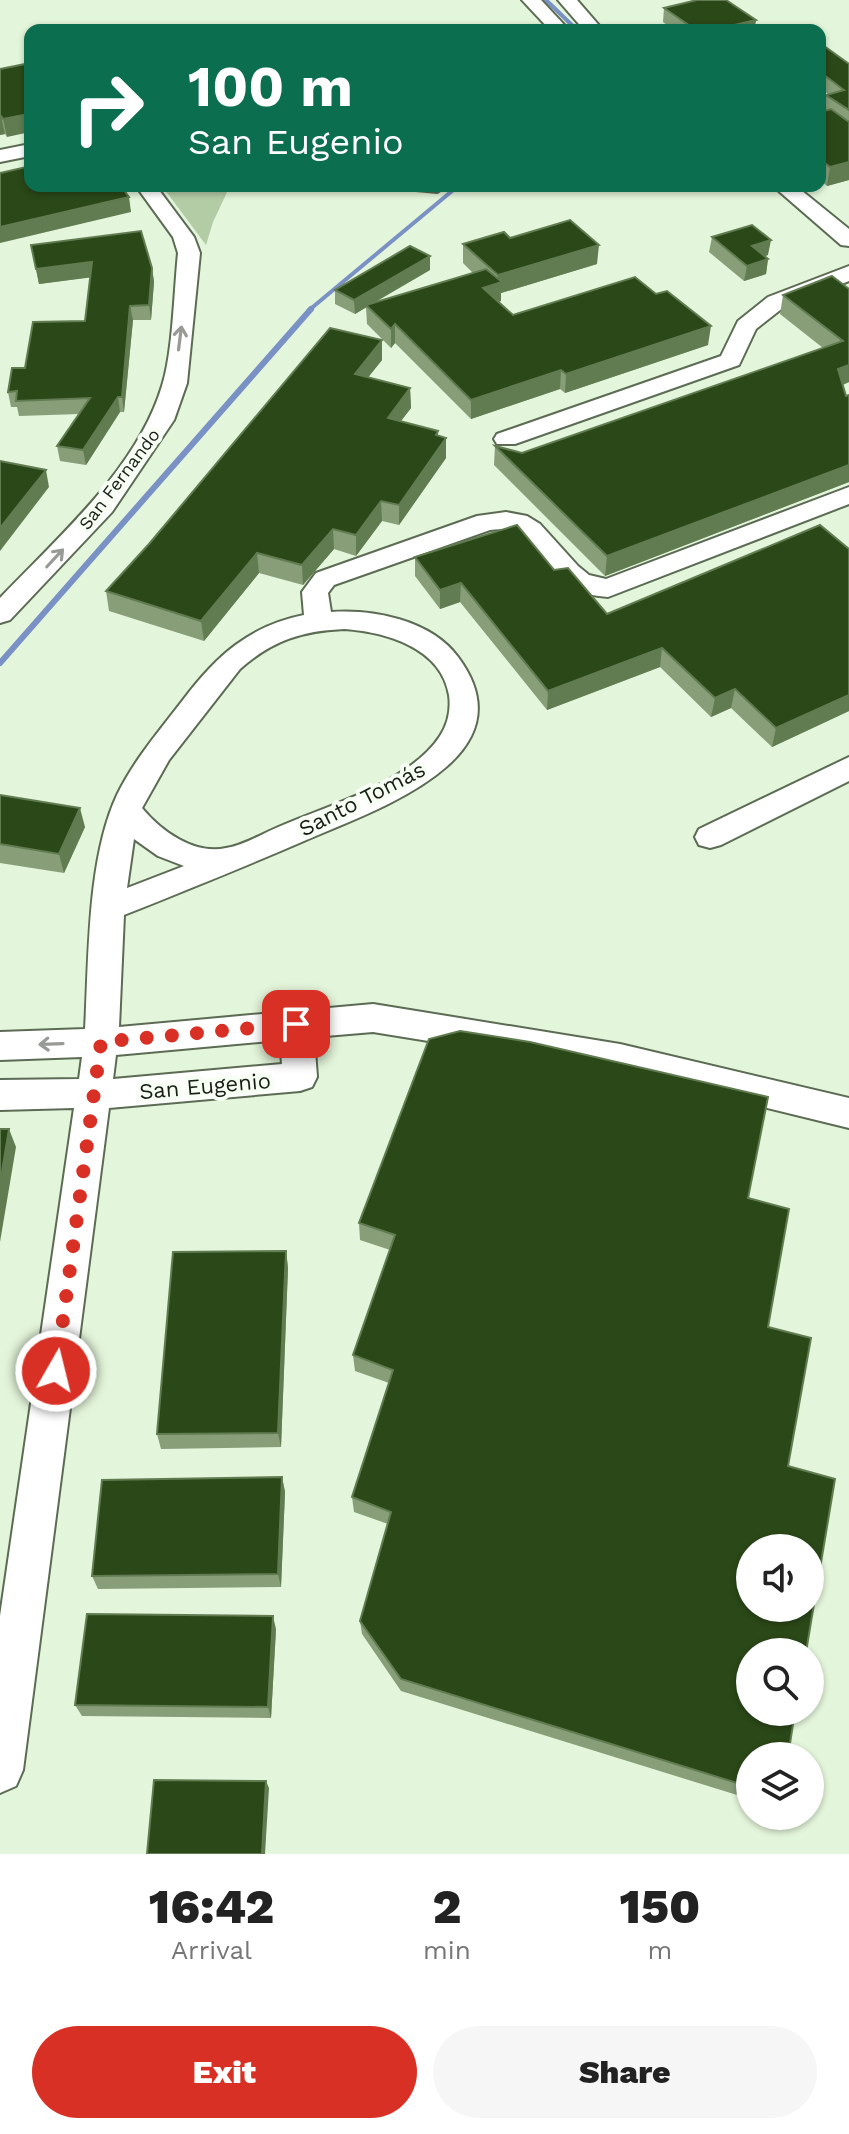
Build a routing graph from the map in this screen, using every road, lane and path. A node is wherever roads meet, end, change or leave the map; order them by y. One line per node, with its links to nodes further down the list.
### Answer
1 (531, 0): 3 (street)
2 (567, 0): 4 (street)
3 (554, 24)
4 (589, 24)
5 (24, 151): 6 (street)
6 (0, 156)
7 (24, 169): 8 (street)
8 (0, 174)
9 (150, 192): 15 (street, San Fernando, one-way to 9)
10 (790, 192): 11 (street)
11 (848, 239)
12 (849, 273): 13 (street)
13 (506, 439)
14 (849, 495): 16 (street)
15 (0, 614)
16 (318, 621): 18 (street, Santo Tomás); 20 (street, Santo Tomás)
17 (849, 768): 19 (street)
18 (126, 810): 20 (street, Santo Tomás); 21 (street, Santo Tomás)
19 (710, 837)
20 (236, 859): 21 (street, Santo Tomás)
21 (108, 908): 23 (street, Santo Tomás)
22 (296, 1024): 23 (street); 26 (street, San Eugenio); 27 (street)
23 (101, 1042): 24 (street, one-way to 24); 26 (street, Santo Tomás)
24 (0, 1046)
25 (0, 1095): 26 (street, San Eugenio)
26 (95, 1095): 28 (street, Santo Tomás)
27 (849, 1113)
28 (0, 1770)

